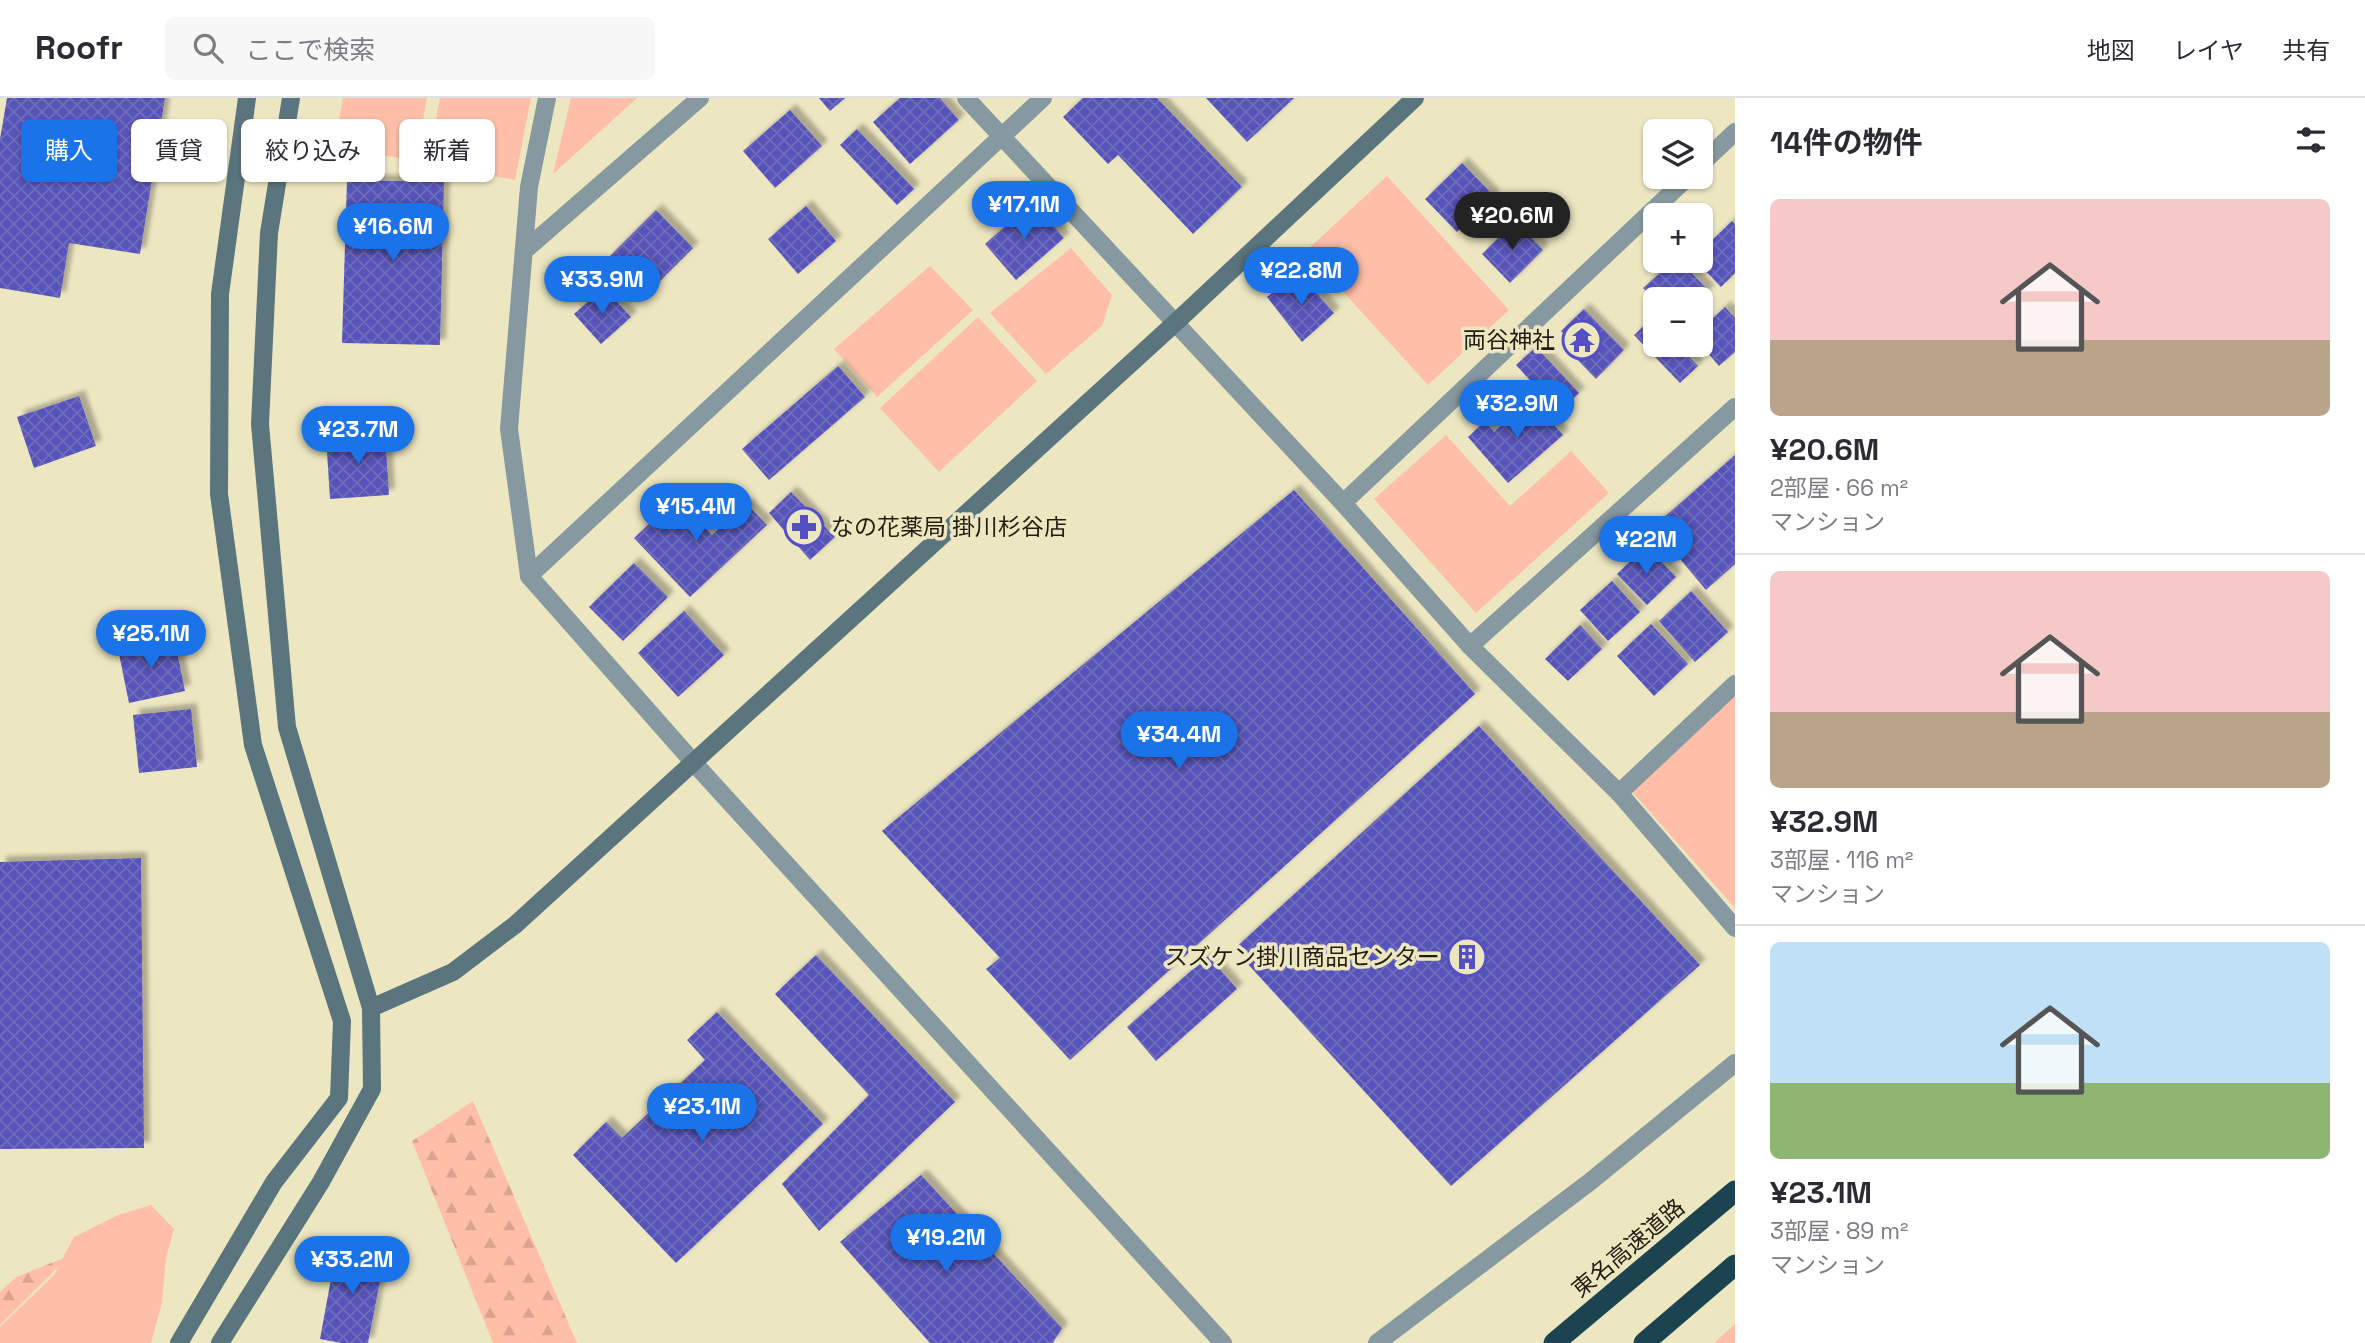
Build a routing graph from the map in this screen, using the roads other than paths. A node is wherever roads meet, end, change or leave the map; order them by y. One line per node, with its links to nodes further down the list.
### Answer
1 (247, 98): 26 (street)
2 (291, 98): 22 (street)
3 (547, 98): 12 (street)
4 (700, 98): 12 (street)
5 (966, 98): 9 (street)
6 (1043, 98): 9 (street)
7 (1415, 98): 13 (street)
8 (1735, 132): 10 (street)
9 (1001, 137): 13 (street); 16 (street)
10 (1713, 153)
11 (1675, 189): 15 (street)
12 (524, 251): 16 (street)
13 (1174, 324): 15 (street); 19 (street)
14 (1735, 407): 17 (street)
15 (1343, 503): 17 (street)
16 (529, 576): 19 (street)
17 (1470, 646): 20 (street)
18 (1735, 684): 20 (street)
19 (694, 763): 22 (street); 28 (street)
20 (1619, 793): 21 (street)
21 (1735, 928)
22 (371, 1008): 27 (street)
23 (1735, 1063): 29 (street)
24 (1735, 1191): 30 (highway, 東名高速道路)
25 (1735, 1265): 31 (highway)
26 (179, 1343)
27 (220, 1343)
28 (1223, 1343)
29 (1377, 1343)
30 (1554, 1343)
31 (1644, 1343)

